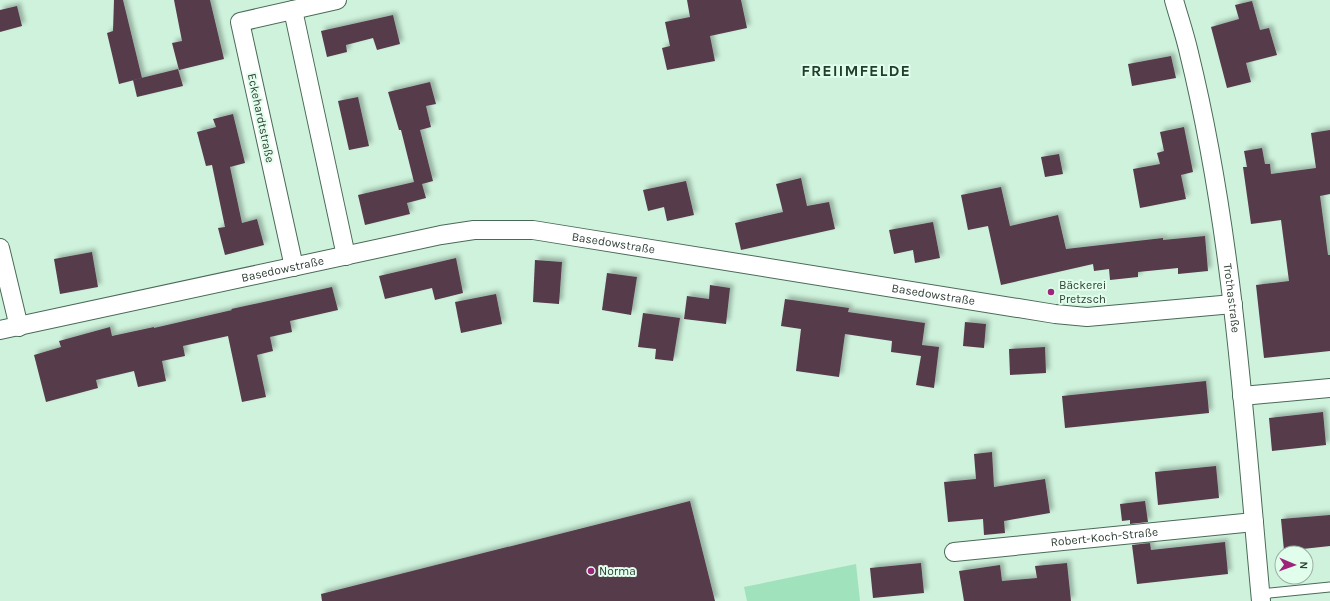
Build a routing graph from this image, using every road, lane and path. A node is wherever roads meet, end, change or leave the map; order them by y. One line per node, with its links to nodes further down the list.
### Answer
1 (337, 0): 3 (street, Eckehardtstraße)
2 (1174, 0): 7 (street, Trothastraße)
3 (293, 10): 5 (street); 6 (street, Eckehardtstraße)
4 (0, 248): 8 (street)
5 (346, 256): 6 (street, Basedowstraße); 7 (street, Basedowstraße)
6 (294, 267): 8 (street, Basedowstraße)
7 (1233, 304): 11 (street, Trothastraße)
8 (19, 327): 9 (street, Basedowstraße)
9 (0, 330)
10 (1330, 388): 11 (street)
11 (1242, 396): 12 (street, Trothastraße)
12 (1254, 522): 13 (street, Robert-Koch-Straße); 15 (street, Trothastraße)
13 (954, 552)
14 (1330, 587): 15 (lane)
15 (1261, 598)

